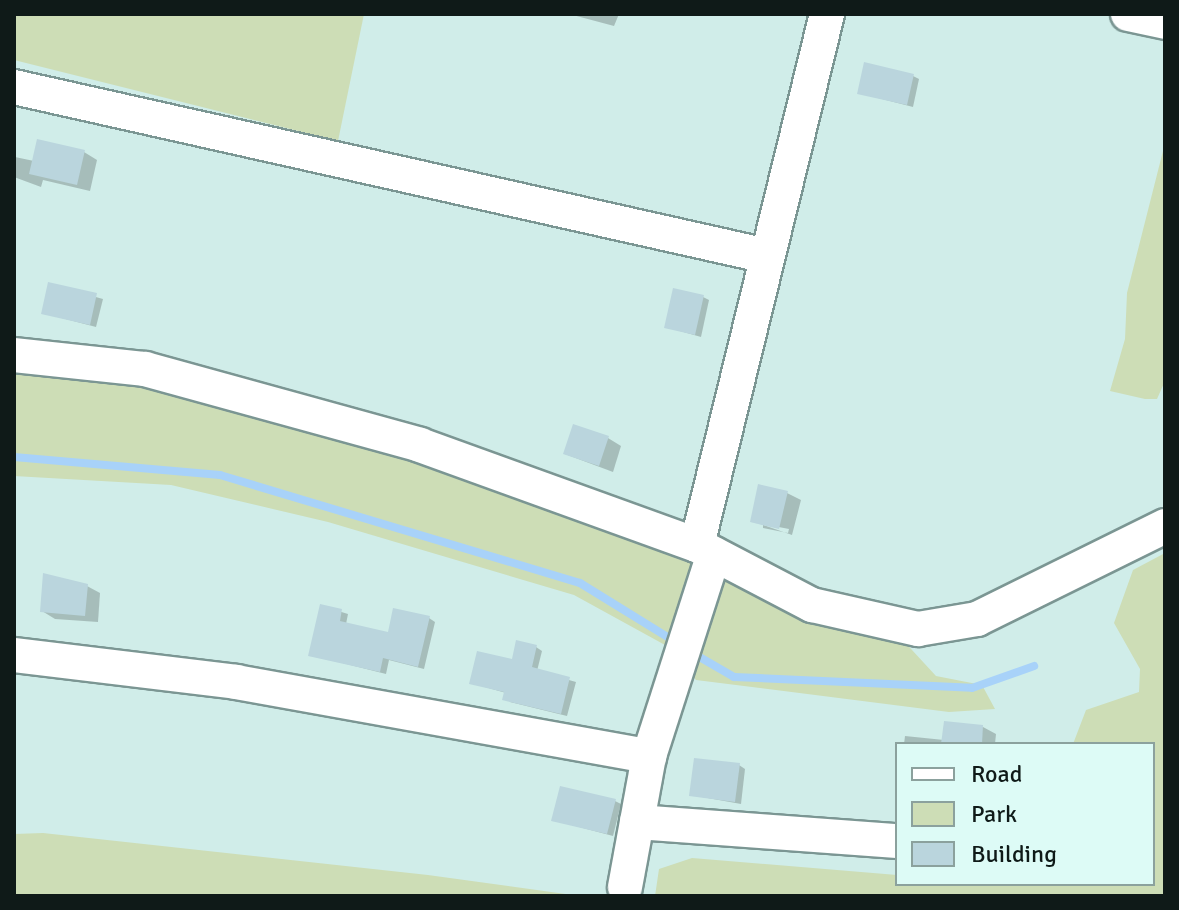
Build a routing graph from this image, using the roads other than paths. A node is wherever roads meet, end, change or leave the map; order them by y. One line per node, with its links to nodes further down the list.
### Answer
1 (827, 14): 5 (street)
2 (1128, 14): 3 (street)
3 (1165, 22)
4 (14, 87): 5 (street)
5 (767, 256): 8 (street)
6 (14, 355): 8 (street)
7 (1165, 526): 8 (street)
8 (705, 549): 10 (street)
9 (14, 655): 10 (street)
10 (649, 756): 11 (street)
11 (637, 822): 12 (street); 13 (street)
12 (895, 841)
13 (625, 887)

